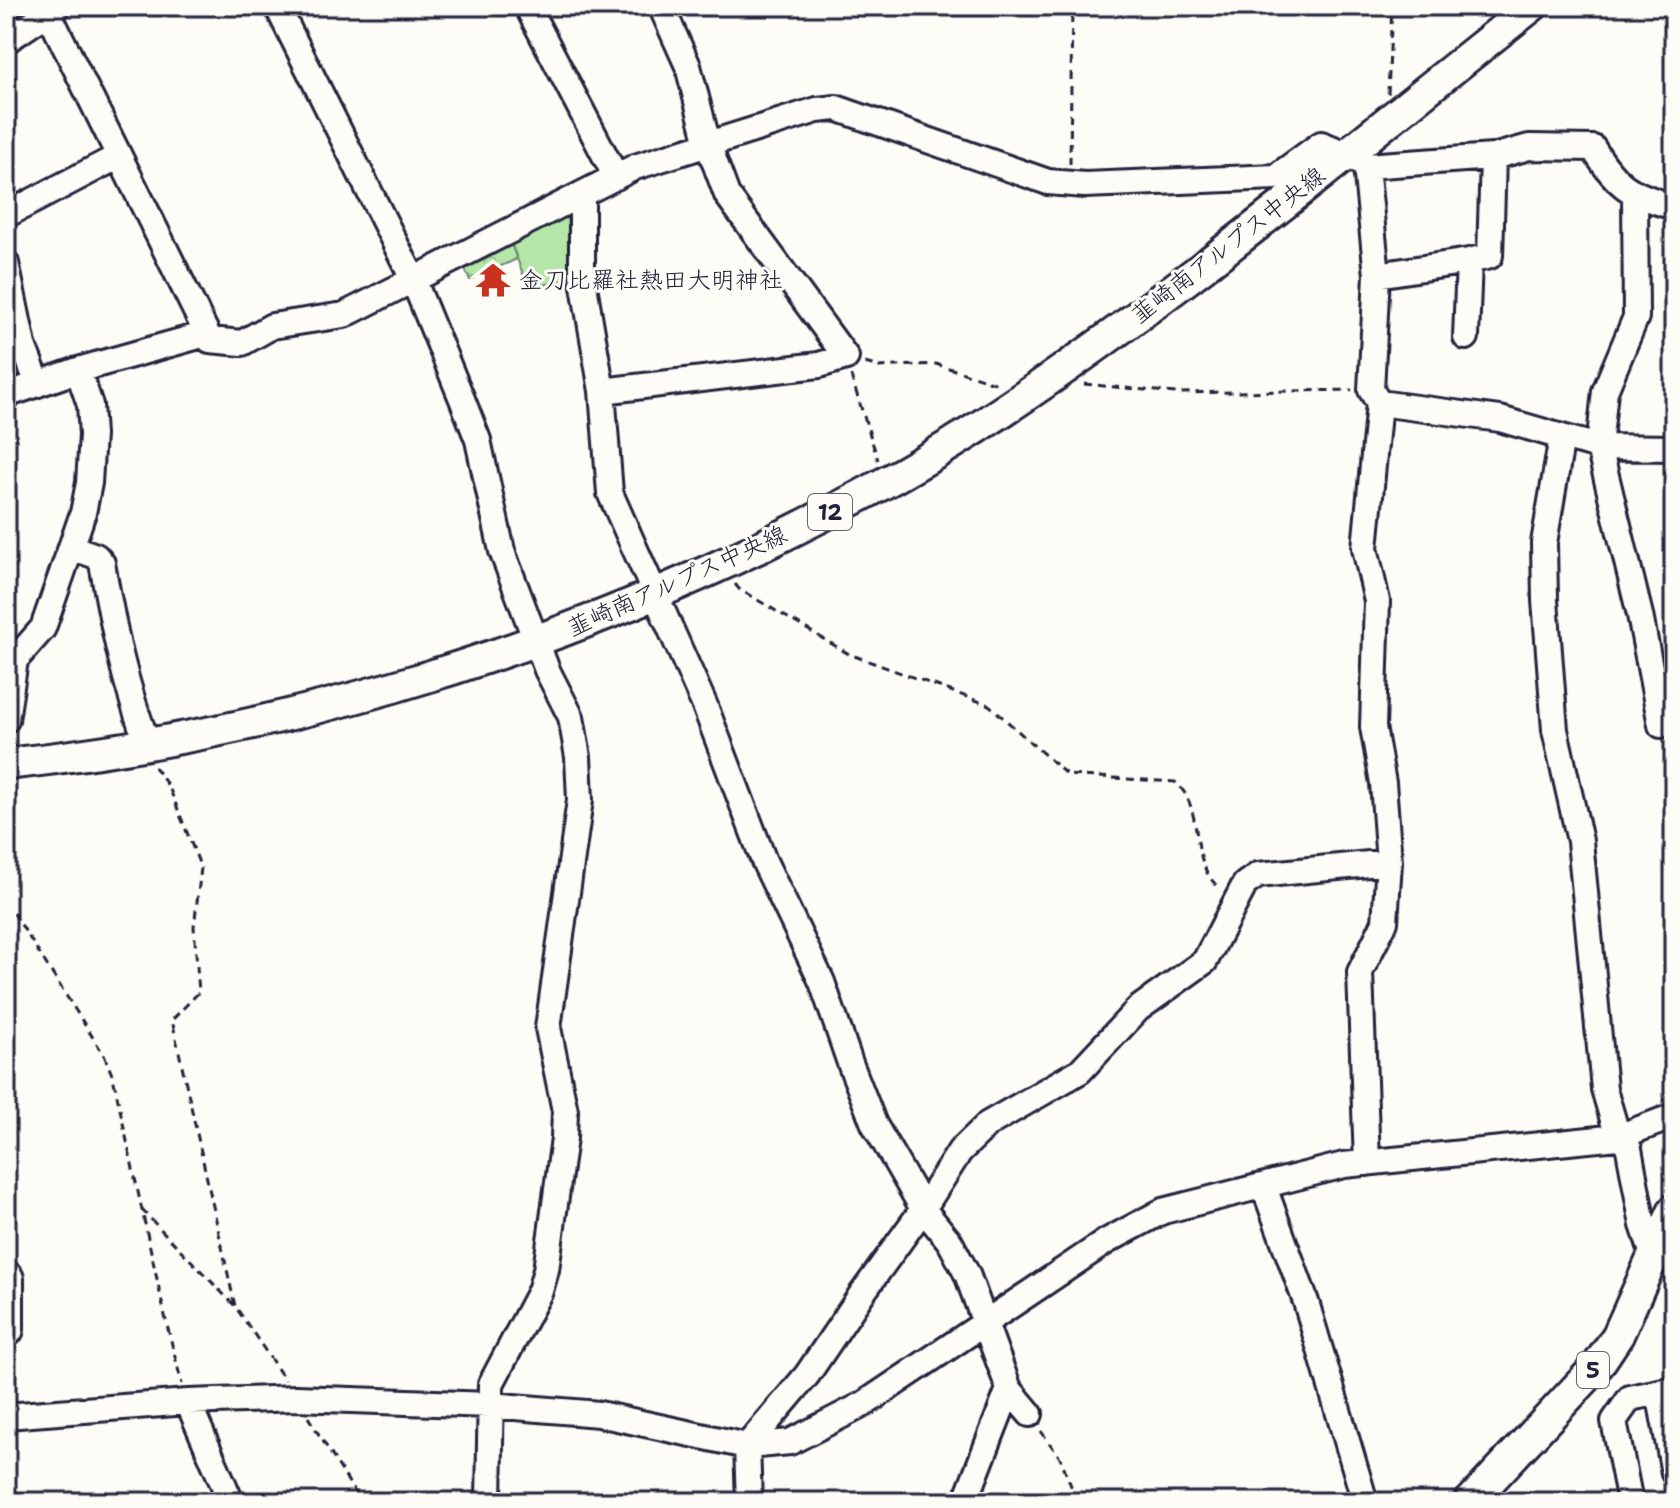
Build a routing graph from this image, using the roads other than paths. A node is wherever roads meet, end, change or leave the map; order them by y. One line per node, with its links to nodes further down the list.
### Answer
1 (277, 6): 19 (street)
2 (527, 6): 11 (street)
3 (661, 6): 7 (street)
4 (1532, 6): 10 (main road, 韮崎南アルプス中央線 / 12)
5 (53, 9): 6 (street); 8 (street)
6 (6, 38)
7 (708, 144): 10 (street); 11 (street); 24 (street)
8 (119, 156): 15 (street); 20 (street)
9 (1493, 157): 10 (street); 13 (street); 16 (street)
10 (1356, 160): 18 (street); 31 (main road, 韮崎南アルプス中央線 / 12)
11 (616, 177): 12 (street)
12 (582, 195): 19 (street); 24 (street)
13 (1635, 195): 14 (street); 28 (street)
14 (1674, 207)
15 (6, 215)
16 (1469, 261): 18 (street); 21 (street)
17 (6, 263): 23 (street)
18 (1377, 275): 26 (street)
19 (413, 279): 20 (street); 32 (street)
20 (206, 334): 22 (street)
21 (1466, 337)
22 (78, 370): 23 (street); 30 (street)
23 (38, 384): 25 (street)
24 (602, 391): 31 (street)
25 (6, 395)
26 (1375, 397): 27 (street); 37 (street)
27 (1562, 437): 28 (street); 39 (street)
28 (1599, 447): 29 (street); 34 (street)
29 (1674, 448)
30 (71, 547): 33 (street); 35 (street)
31 (656, 594): 32 (main road, 韮崎南アルプス中央線 / 12); 42 (street)
32 (536, 642): 35 (main road, 韮崎南アルプス中央線 / 12); 51 (street)
33 (6, 720)
34 (1661, 725)
35 (148, 744): 36 (main road, 韮崎南アルプス中央線 / 12)
36 (6, 764)
37 (1389, 862): 40 (street); 42 (street)
38 (1674, 1116): 39 (street)
39 (1620, 1136): 40 (street); 44 (street)
40 (1367, 1163): 41 (street)
41 (1264, 1187): 46 (street); 60 (street)
42 (923, 1209): 46 (street); 54 (street)
43 (1674, 1210): 44 (main road, 5)
44 (1654, 1258): 61 (main road, 5)
45 (6, 1279): 47 (highway)
46 (986, 1323): 48 (street); 54 (street)
47 (6, 1329)
48 (1009, 1389): 52 (street); 59 (street)
49 (1666, 1391): 55 (street); 62 (street)
50 (188, 1402): 51 (street); 53 (street); 56 (street)
51 (490, 1405): 54 (street); 57 (street)
52 (1030, 1414)
53 (6, 1416)
54 (747, 1446): 58 (street)
55 (1674, 1473)
56 (231, 1502)
57 (489, 1502)
58 (749, 1502)
59 (965, 1502)
60 (1365, 1502)
61 (1470, 1502)
62 (1630, 1502)

